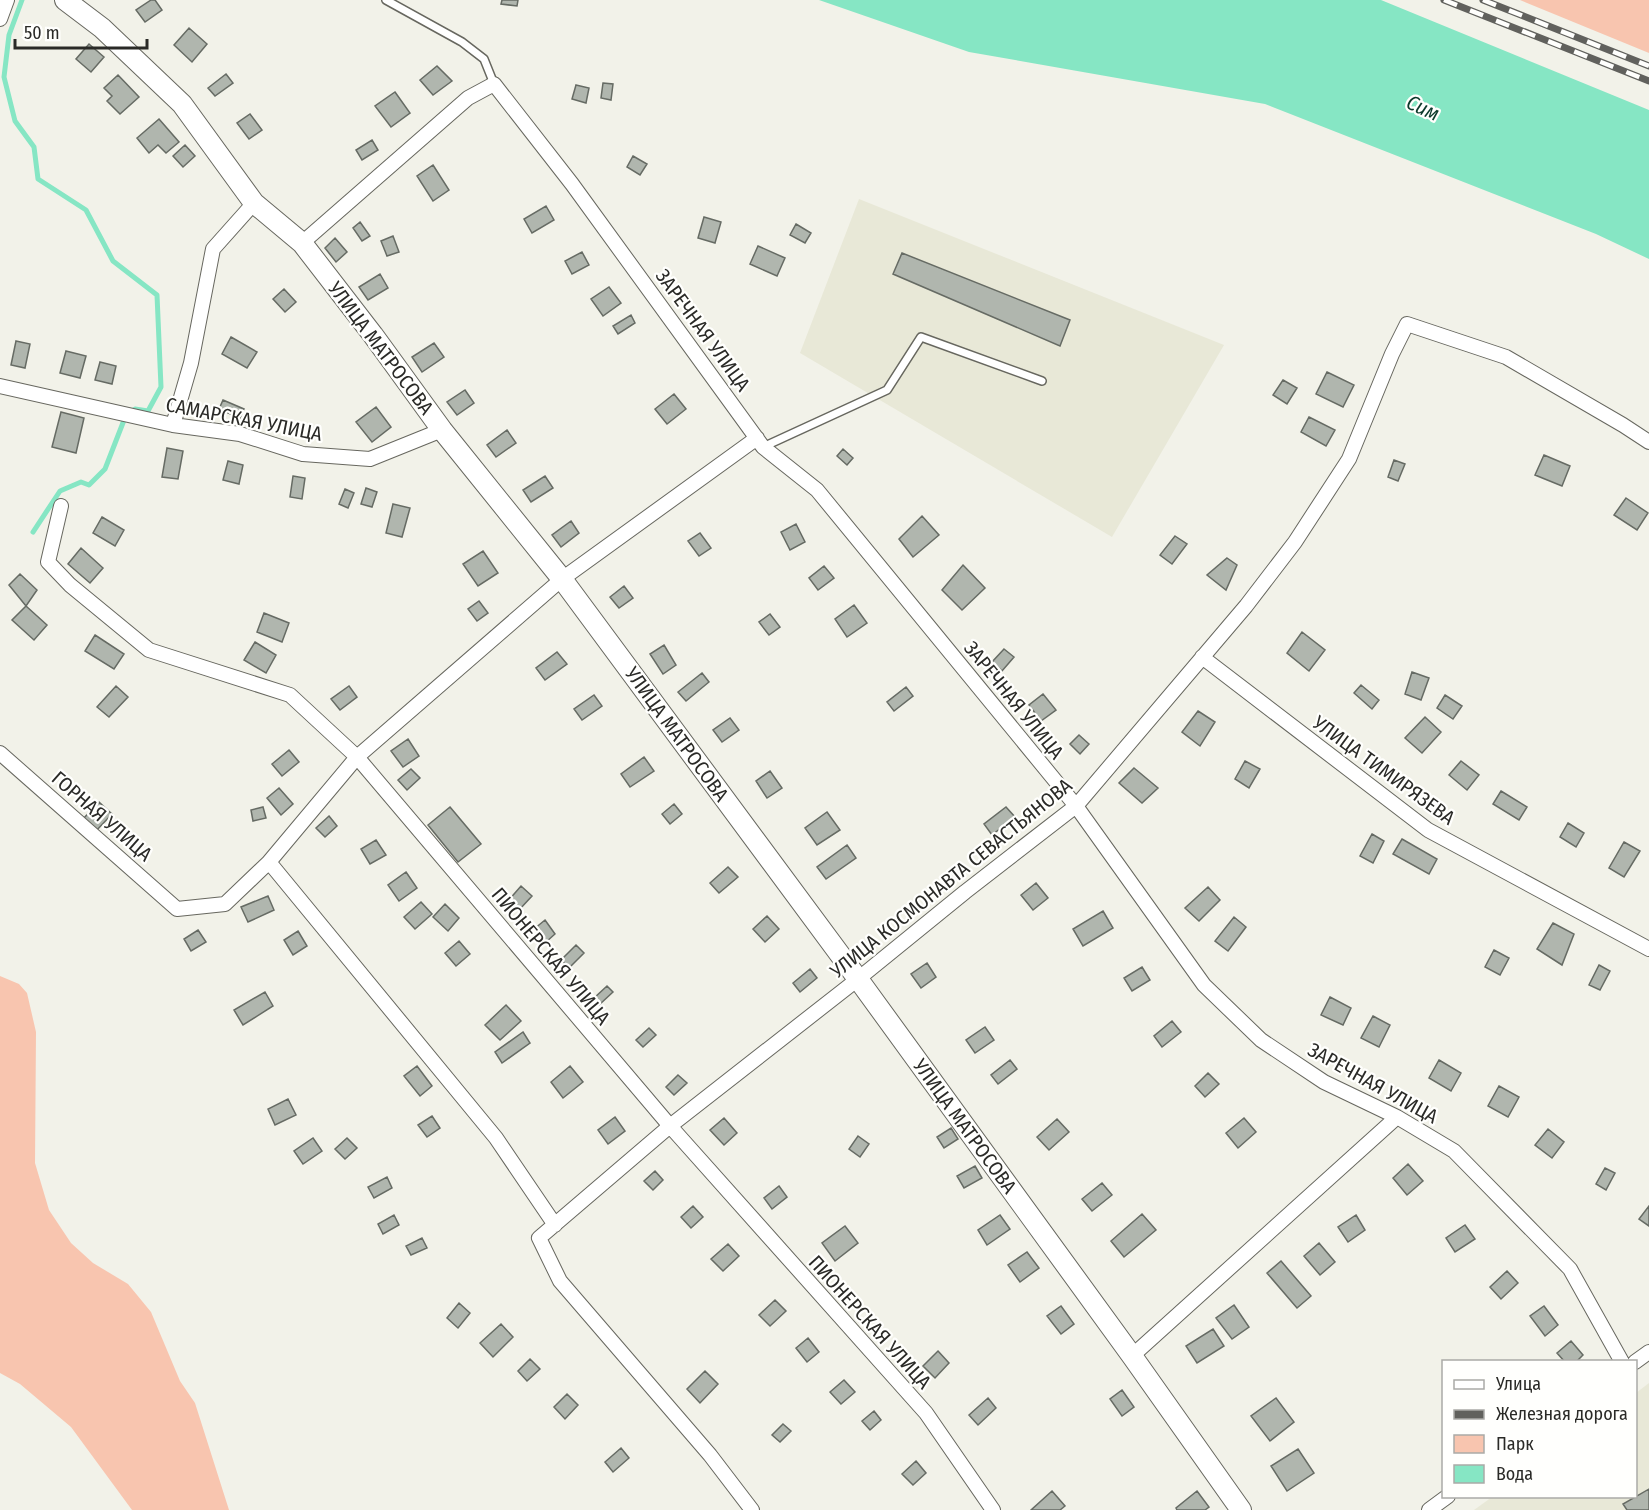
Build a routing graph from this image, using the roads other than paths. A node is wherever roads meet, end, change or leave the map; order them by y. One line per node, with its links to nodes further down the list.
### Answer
1 (7, 0): 4 (street)
2 (65, 0): 6 (main road, УЛИЦА МАТРОСОВА)
3 (386, 0): 5 (lane, ЗАРЕЧНАЯ УЛИЦА)
4 (0, 20)
5 (494, 84): 7 (street); 12 (street, ЗАРЕЧНАЯ УЛИЦА)
6 (254, 203): 7 (main road, УЛИЦА МАТРОСОВА); 10 (street)
7 (302, 243): 11 (main road, УЛИЦА МАТРОСОВА)
8 (1042, 381): 12 (lane)
9 (0, 386): 10 (street, САМАРСКАЯ УЛИЦА)
10 (173, 425): 11 (street, САМАРСКАЯ УЛИЦА)
11 (442, 430): 15 (main road, УЛИЦА МАТРОСОВА)
12 (760, 442): 15 (street); 19 (street, ЗАРЕЧНАЯ УЛИЦА)
13 (1649, 442): 16 (street, УЛИЦА КОСМОНАВТА СЕВАСТЬЯНОВА)
14 (61, 506): 18 (street, ПИОНЕРСКАЯ УЛИЦА)
15 (562, 579): 18 (street); 22 (main road, УЛИЦА МАТРОСОВА)
16 (1202, 657): 19 (street, УЛИЦА КОСМОНАВТА СЕВАСТЬЯНОВА); 21 (street, УЛИЦА ТИМИРЯЗЕВА)
17 (0, 753): 20 (street, ГОРНАЯ УЛИЦА)
18 (357, 757): 20 (street); 24 (street, ПИОНЕРСКАЯ УЛИЦА)
19 (1076, 806): 22 (street, УЛИЦА КОСМОНАВТА СЕВАСТЬЯНОВА); 23 (street, ЗАРЕЧНАЯ УЛИЦА)
20 (269, 862): 25 (street)
21 (1649, 949)
22 (858, 979): 24 (street, УЛИЦА КОСМОНАВТА СЕВАСТЬЯНОВА); 26 (main road, УЛИЦА МАТРОСОВА)
23 (1397, 1117): 26 (street); 27 (street, ЗАРЕЧНАЯ УЛИЦА)
24 (670, 1126): 25 (street, УЛИЦА КОСМОНАВТА СЕВАСТЬЯНОВА); 30 (street, ПИОНЕРСКАЯ УЛИЦА)
25 (555, 1225): 29 (street, УЛИЦА КОСМОНАВТА СЕВАСТЬЯНОВА)
26 (1132, 1356): 31 (main road, УЛИЦА МАТРОСОВА)
27 (1621, 1360)
28 (1447, 1498): 32 (street)
29 (752, 1510)
30 (993, 1510)
31 (1241, 1510)
32 (1429, 1510)

